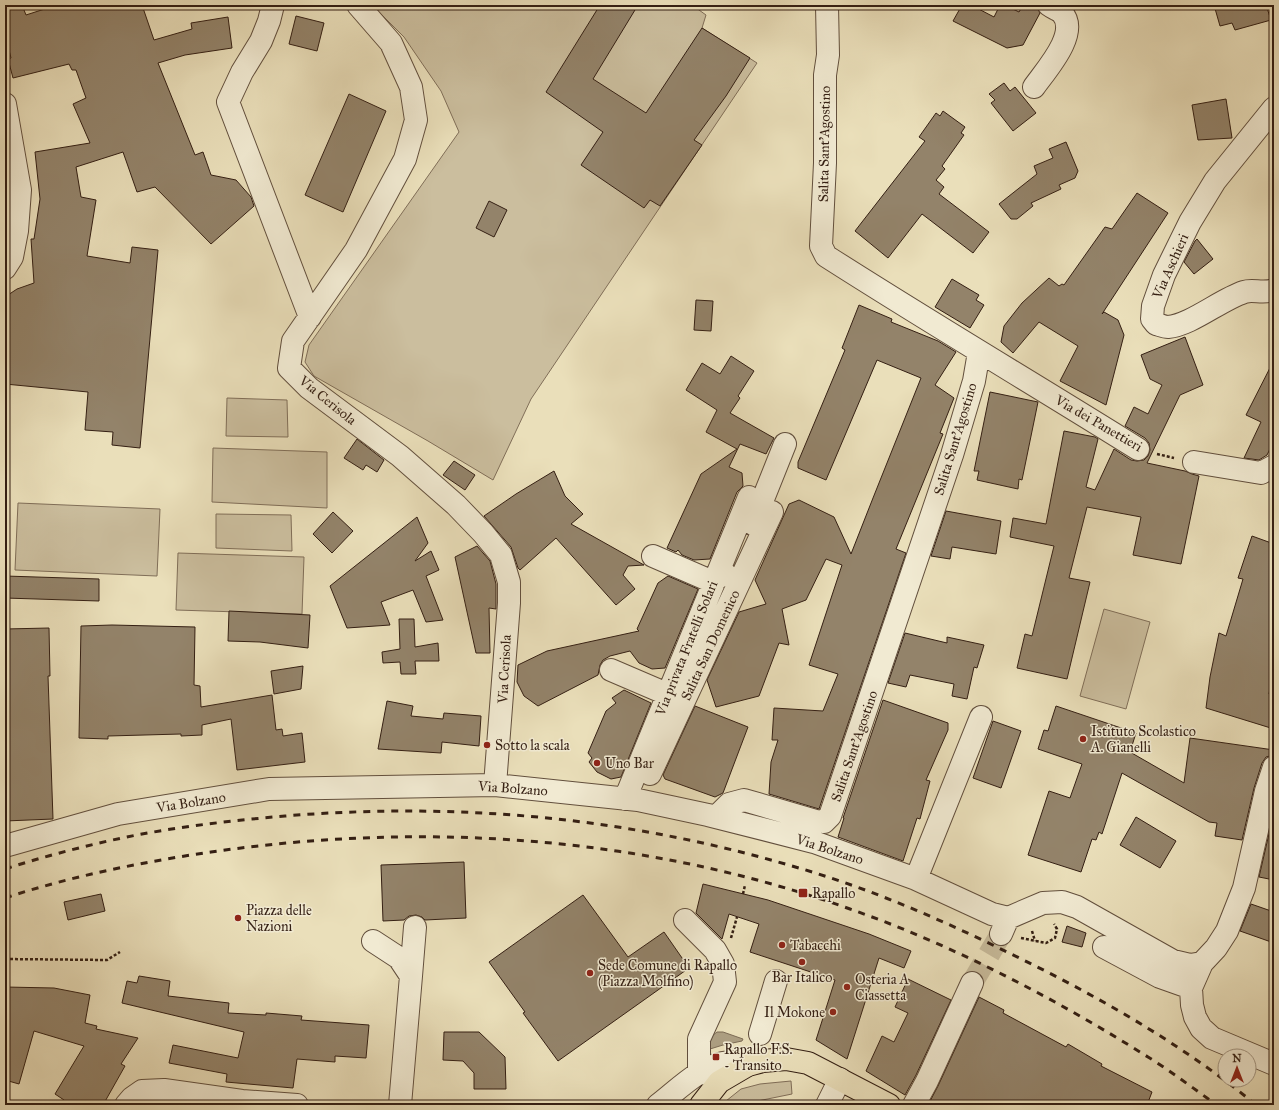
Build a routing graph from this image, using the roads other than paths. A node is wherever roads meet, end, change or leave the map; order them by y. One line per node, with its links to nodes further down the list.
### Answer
1 (273, 5): 10 (street)
2 (358, 5): 10 (street, Via Cerisola)
3 (827, 5): 11 (street, Salita Sant'Agostino)
4 (1049, 5): 5 (street)
5 (1034, 87)
6 (5, 104): 8 (street)
7 (1274, 108): 9 (street, Via Aschieri)
8 (5, 268)
9 (1274, 290)
10 (310, 317): 24 (street, Via Cerisola)
11 (979, 352): 13 (street, Via dei Panettieri); 26 (street, Salita Sant'Agostino)
12 (786, 444): 19 (street)
13 (1138, 449)
14 (1194, 462): 15 (street)
15 (1274, 466)
16 (749, 497): 19 (street, Via privata Fratelli Solari)
17 (772, 512): 25 (street, Salita San Domenico)
18 (653, 556): 19 (street)
19 (713, 582): 21 (street, Via privata Fratelli Solari)
20 (611, 670): 21 (street)
21 (667, 694): 25 (street, Via privata Fratelli Solari)
22 (980, 717): 28 (street)
23 (1274, 767): 33 (street)
24 (495, 785): 25 (street, Via Bolzano); 27 (street, Via Bolzano)
25 (631, 800): 26 (street, Via Bolzano)
26 (716, 817): 28 (street, Via Bolzano)
27 (5, 846)
28 (916, 879): 33 (street, Via Bolzano)
29 (685, 920): 41 (street)
30 (415, 927): 34 (street)
31 (373, 941): 34 (street)
32 (1104, 947): 37 (street)
33 (1202, 963): 37 (street)
34 (411, 976): 46 (street)
35 (776, 981): 38 (street)
36 (972, 983): 50 (street)
37 (1191, 988): 39 (street)
38 (760, 1034)
39 (1274, 1064)
40 (748, 1065): 41 (street); 42 (main road); 43 (main road)
41 (699, 1074): 47 (street)
42 (840, 1079): 48 (street); 49 (main road)
43 (703, 1102)
44 (126, 1105): 45 (street)
45 (297, 1105)
46 (400, 1105)
47 (659, 1105)
48 (827, 1105)
49 (889, 1105)
50 (914, 1105)

